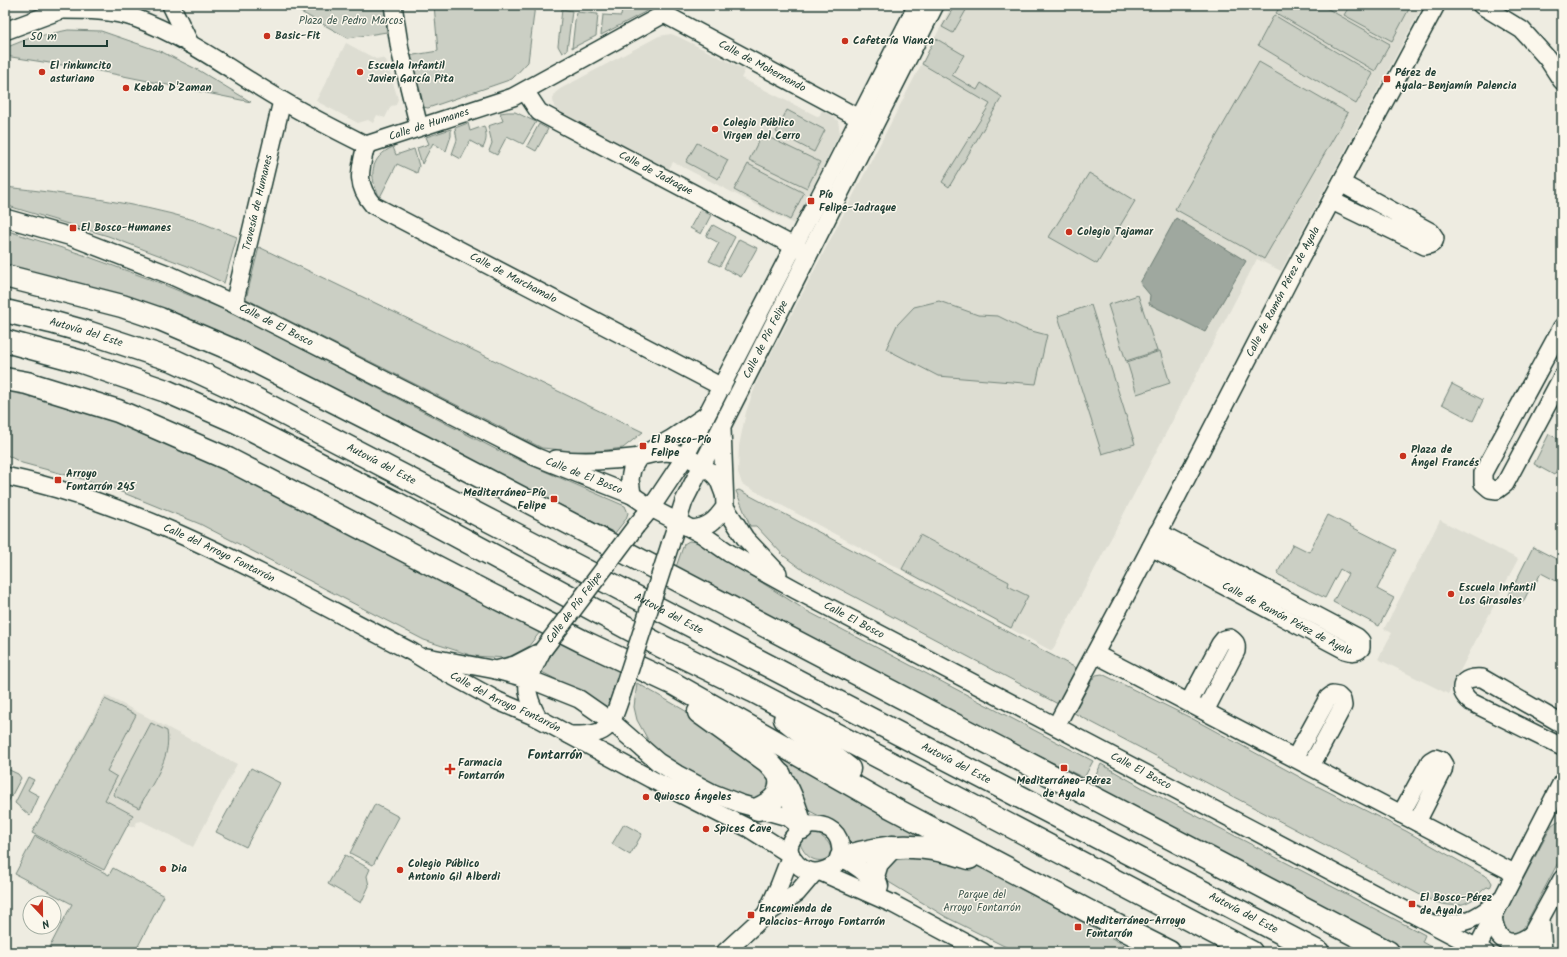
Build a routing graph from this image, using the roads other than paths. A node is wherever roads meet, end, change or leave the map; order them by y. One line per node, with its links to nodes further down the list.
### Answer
1 (171, 5): 13 (street)
2 (177, 5): 13 (street)
3 (393, 5): 18 (street)
4 (917, 5): 17 (street, Calle de Pío Felipe)
5 (935, 5): 17 (street, Calle de Pío Felipe)
6 (1436, 5): 20 (street, Calle de Ramón Pérez de Ayala)
7 (1481, 5): 14 (street)
8 (69, 7): 11 (street); 13 (street)
9 (664, 10): 15 (street, Calle de Humanes); 17 (street, Calle de Mohernando)
10 (5, 22): 11 (street)
11 (23, 24): 12 (street)
12 (5, 31)
13 (190, 44): 16 (street)
14 (1562, 81)
15 (525, 91): 18 (street, Calle de Humanes); 23 (street, Calle de Jadraque)
16 (282, 101): 19 (street); 26 (street, Travesía de Humanes)
17 (867, 122): 23 (street, Calle de Pío Felipe); 24 (street, Calle de Pío Felipe)
18 (419, 127): 19 (street, Calle de Humanes)
19 (366, 145): 32 (street, Calle de Marchamalo)
20 (1341, 183): 21 (street, Calle de Ramón Pérez de Ayala); 21 (street)
21 (1332, 201): 44 (street, Calle de Ramón Pérez de Ayala)
22 (5, 218): 26 (street, Calle de El Bosco)
23 (794, 246): 24 (street); 32 (street, Calle de Pío Felipe)
24 (809, 254): 34 (street, Calle de Pío Felipe)
25 (5, 276): 94 (highway)
26 (234, 304): 35 (street, Calle de El Bosco)
27 (5, 311): 93 (highway, Autovía del Este)
28 (1562, 327): 30 (street)
29 (5, 341): 52 (highway)
30 (1562, 377)
31 (5, 379): 46 (highway)
32 (717, 384): 33 (street, Calle de Pío Felipe)
33 (706, 416): 36 (street, Calle de Pío Felipe); 37 (street, Calle de Pío Felipe)
34 (722, 426): 38 (street, Calle de Pío Felipe); 41 (street, Calle de Pío Felipe)
35 (536, 457): 36 (street, Calle de El Bosco); 40 (street, Calle de El Bosco)
36 (639, 457): 37 (street); 40 (street)
37 (685, 457): 38 (street); 42 (street, Calle de Pío Felipe)
38 (702, 466): 41 (street); 43 (street, Calle de Pío Felipe)
39 (5, 476): 49 (street, Calle del Arroyo Fontarrón)
40 (632, 495): 42 (street)
41 (724, 500): 43 (street); 45 (street, Calle El Bosco)
42 (651, 508): 43 (street); 47 (street, Calle de Pío Felipe, bridge)
43 (684, 525): 45 (street, Calle El Bosco); 53 (street, Calle de Pío Felipe, bridge)
44 (1154, 540): 44 (street, Calle de Ramón Pérez de Ayala); 48 (street, Calle de Ramón Pérez de Ayala)
45 (796, 590): 59 (street, Calle El Bosco)
46 (584, 642): 65 (highway); 73 (highway)
47 (542, 651): 50 (street, Calle del Arroyo Fontarrón); 51 (street)
48 (1095, 654): 54 (street); 59 (street, Calle de Ramón Pérez de Ayala)
49 (421, 657): 50 (street, Calle del Arroyo Fontarrón); 56 (street, Calle del Arroyo Fontarrón)
50 (496, 670): 51 (street, Calle del Arroyo Fontarrón)
51 (529, 678): 56 (street); 57 (street, Calle del Arroyo Fontarrón)
52 (752, 691): 73 (highway); 92 (highway)
53 (622, 693): 57 (street); 61 (street)
54 (1189, 702): 55 (street); 55 (street)
55 (1205, 710): 63 (street)
56 (538, 718): 60 (street, Calle del Arroyo Fontarrón)
57 (612, 722): 60 (street, Calle del Arroyo Fontarrón); 61 (street, Calle del Arroyo Fontarrón)
58 (1562, 724): 62 (street)
59 (1056, 726): 86 (street, Calle El Bosco)
60 (570, 735): 75 (street, Calle del Arroyo Fontarrón)
61 (635, 743): 67 (street, Calle del Arroyo Fontarrón)
62 (1562, 747)
63 (1295, 758): 64 (street); 64 (street)
64 (1311, 766): 69 (street)
65 (780, 774): 67 (highway); 72 (highway)
66 (1562, 782): 70 (street)
67 (758, 809): 72 (street, Calle del Arroyo Fontarrón)
68 (1562, 813): 70 (street)
69 (1401, 814): 71 (street); 71 (street)
70 (1544, 819): 79 (street)
71 (1417, 822): 79 (street)
72 (802, 828): 75 (street); 76 (street)
73 (948, 836): 77 (highway)
74 (892, 847): 76 (highway); 77 (highway); 81 (highway)
75 (791, 855): 78 (street); 84 (street)
76 (841, 858): 78 (street); 81 (street)
77 (1018, 872): 91 (highway)
78 (818, 873): 83 (street); 84 (street)
79 (1514, 873): 82 (street)
80 (1562, 879): 87 (street)
81 (877, 886): 83 (street)
82 (1500, 900): 85 (street); 86 (street)
83 (893, 904): 90 (street)
84 (765, 916): 89 (street)
85 (1492, 916): 87 (street); 88 (street)
86 (1432, 924): 88 (street, Calle El Bosco)
87 (1536, 927): 95 (street); 96 (street)
88 (1481, 950)
89 (725, 952)
90 (983, 952)
91 (1169, 952)
92 (1250, 952)
93 (1318, 952)
94 (1388, 952)
95 (1522, 952)
96 (1543, 952)

